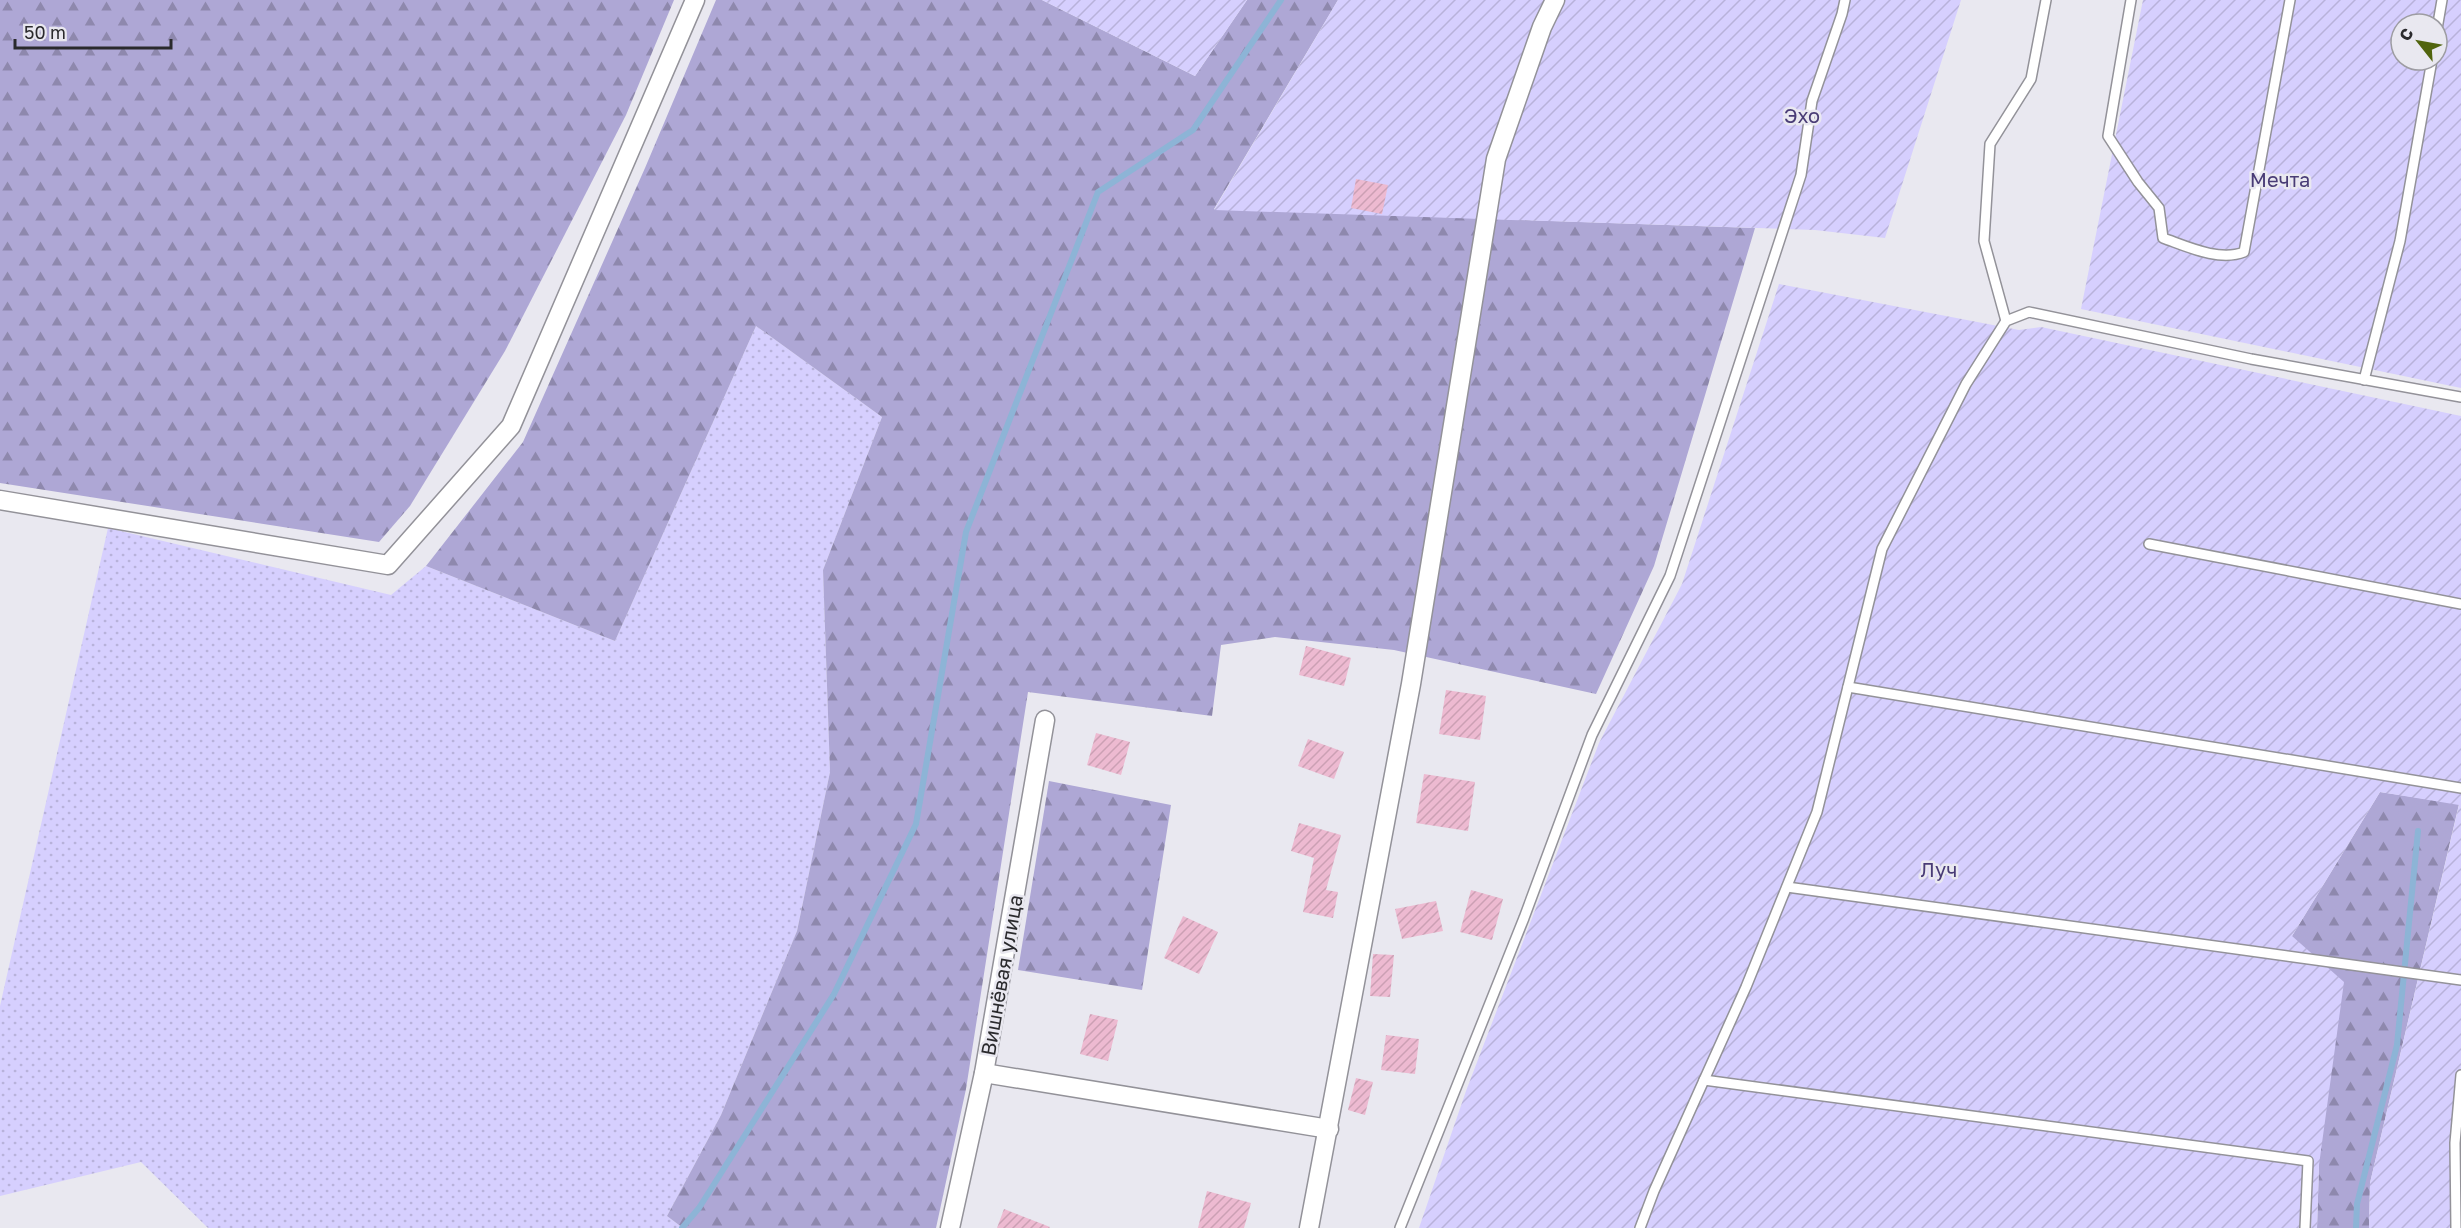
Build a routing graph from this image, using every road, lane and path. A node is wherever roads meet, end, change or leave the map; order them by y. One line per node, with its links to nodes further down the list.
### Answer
1 (695, 0): 11 (street)
2 (1555, 0): 22 (street)
3 (1845, 0): 25 (lane)
4 (2046, 0): 8 (lane)
5 (2131, 0): 6 (lane)
6 (2290, 0)
7 (2430, 72): 9 (lane)
8 (2006, 321): 9 (lane); 14 (lane)
9 (2364, 380): 10 (lane)
10 (2461, 397)
11 (0, 500)
12 (2149, 544): 13 (lane)
13 (2461, 604)
14 (1848, 687): 16 (lane); 17 (lane)
15 (1045, 720): 19 (street, Вишнёвая улица)
16 (2461, 788)
17 (1786, 887): 18 (lane); 21 (lane)
18 (2461, 980)
19 (984, 1073): 22 (street); 23 (street, Вишнёвая улица)
20 (2461, 1075): 28 (lane)
21 (1704, 1080): 26 (lane); 27 (lane)
22 (1329, 1129): 24 (street)
23 (950, 1228)
24 (1309, 1228)
25 (1400, 1228)
26 (1640, 1228)
27 (2306, 1228)
28 (2456, 1228)

